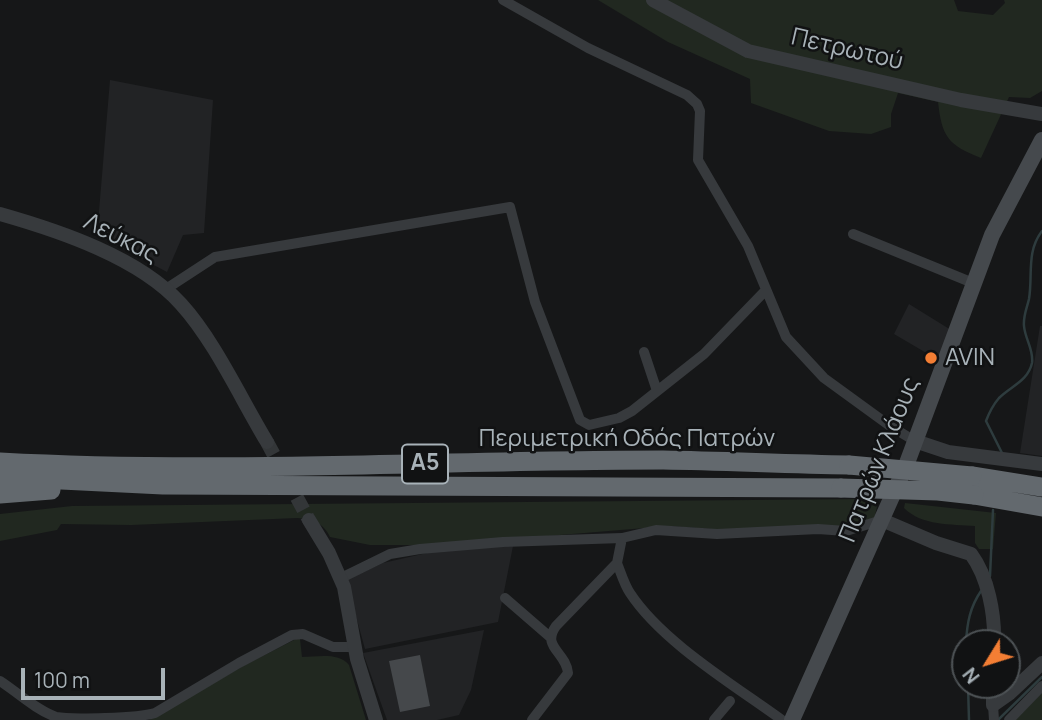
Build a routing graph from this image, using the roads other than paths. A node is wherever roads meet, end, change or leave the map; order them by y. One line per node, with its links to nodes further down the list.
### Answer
1 (503, 0): 9 (street)
2 (653, 0): 3 (street, Πετρωτού)
3 (1042, 114)
4 (1042, 140): 7 (main road, Πατρών Κλάους)
5 (0, 214): 8 (street, Λεύκας)
6 (853, 234): 7 (street)
7 (973, 283): 12 (main road, Πατρών Κλάους)
8 (166, 289): 11 (street); 13 (street, Λεύκας)
9 (766, 290): 11 (street); 12 (street)
10 (644, 352): 11 (street)
11 (657, 391)
12 (915, 441): 15 (street); 23 (main road, Πατρών Κλάους)
13 (267, 442)
14 (0, 462): 18 (highway, Περιμετρική Οδός Πατρών / Α5, bridge)
15 (1042, 464)
16 (0, 477): 17 (highway, Περιμετρική Οδός Πατρών / Α5)
17 (163, 485): 18 (highway, Περιμετρική Οδός Πατρών / Α5, bridge); 20 (highway)
18 (973, 486): 19 (highway, Περιμετρική Οδός Πατρών / Α5); 21 (highway, Περιμετρική Οδός Πατρών / Α5)
19 (1042, 488)
20 (0, 494)
21 (1042, 506)
22 (309, 520): 26 (street)
23 (882, 520): 24 (street); 28 (street); 40 (main road, Πατρών Κλάους)
24 (622, 538): 25 (street); 26 (street)
25 (617, 563): 29 (street); 39 (street)
26 (341, 578): 30 (street)
27 (505, 598): 29 (street)
28 (993, 629)
29 (550, 637): 37 (street)
30 (355, 647): 32 (street); 36 (street)
31 (1042, 663): 35 (street)
32 (0, 681)
33 (1042, 686): 41 (street)
34 (730, 701): 38 (street)
35 (994, 714)
36 (376, 720)
37 (532, 720)
38 (713, 720)
39 (782, 720)
40 (792, 720)
41 (1009, 720)

